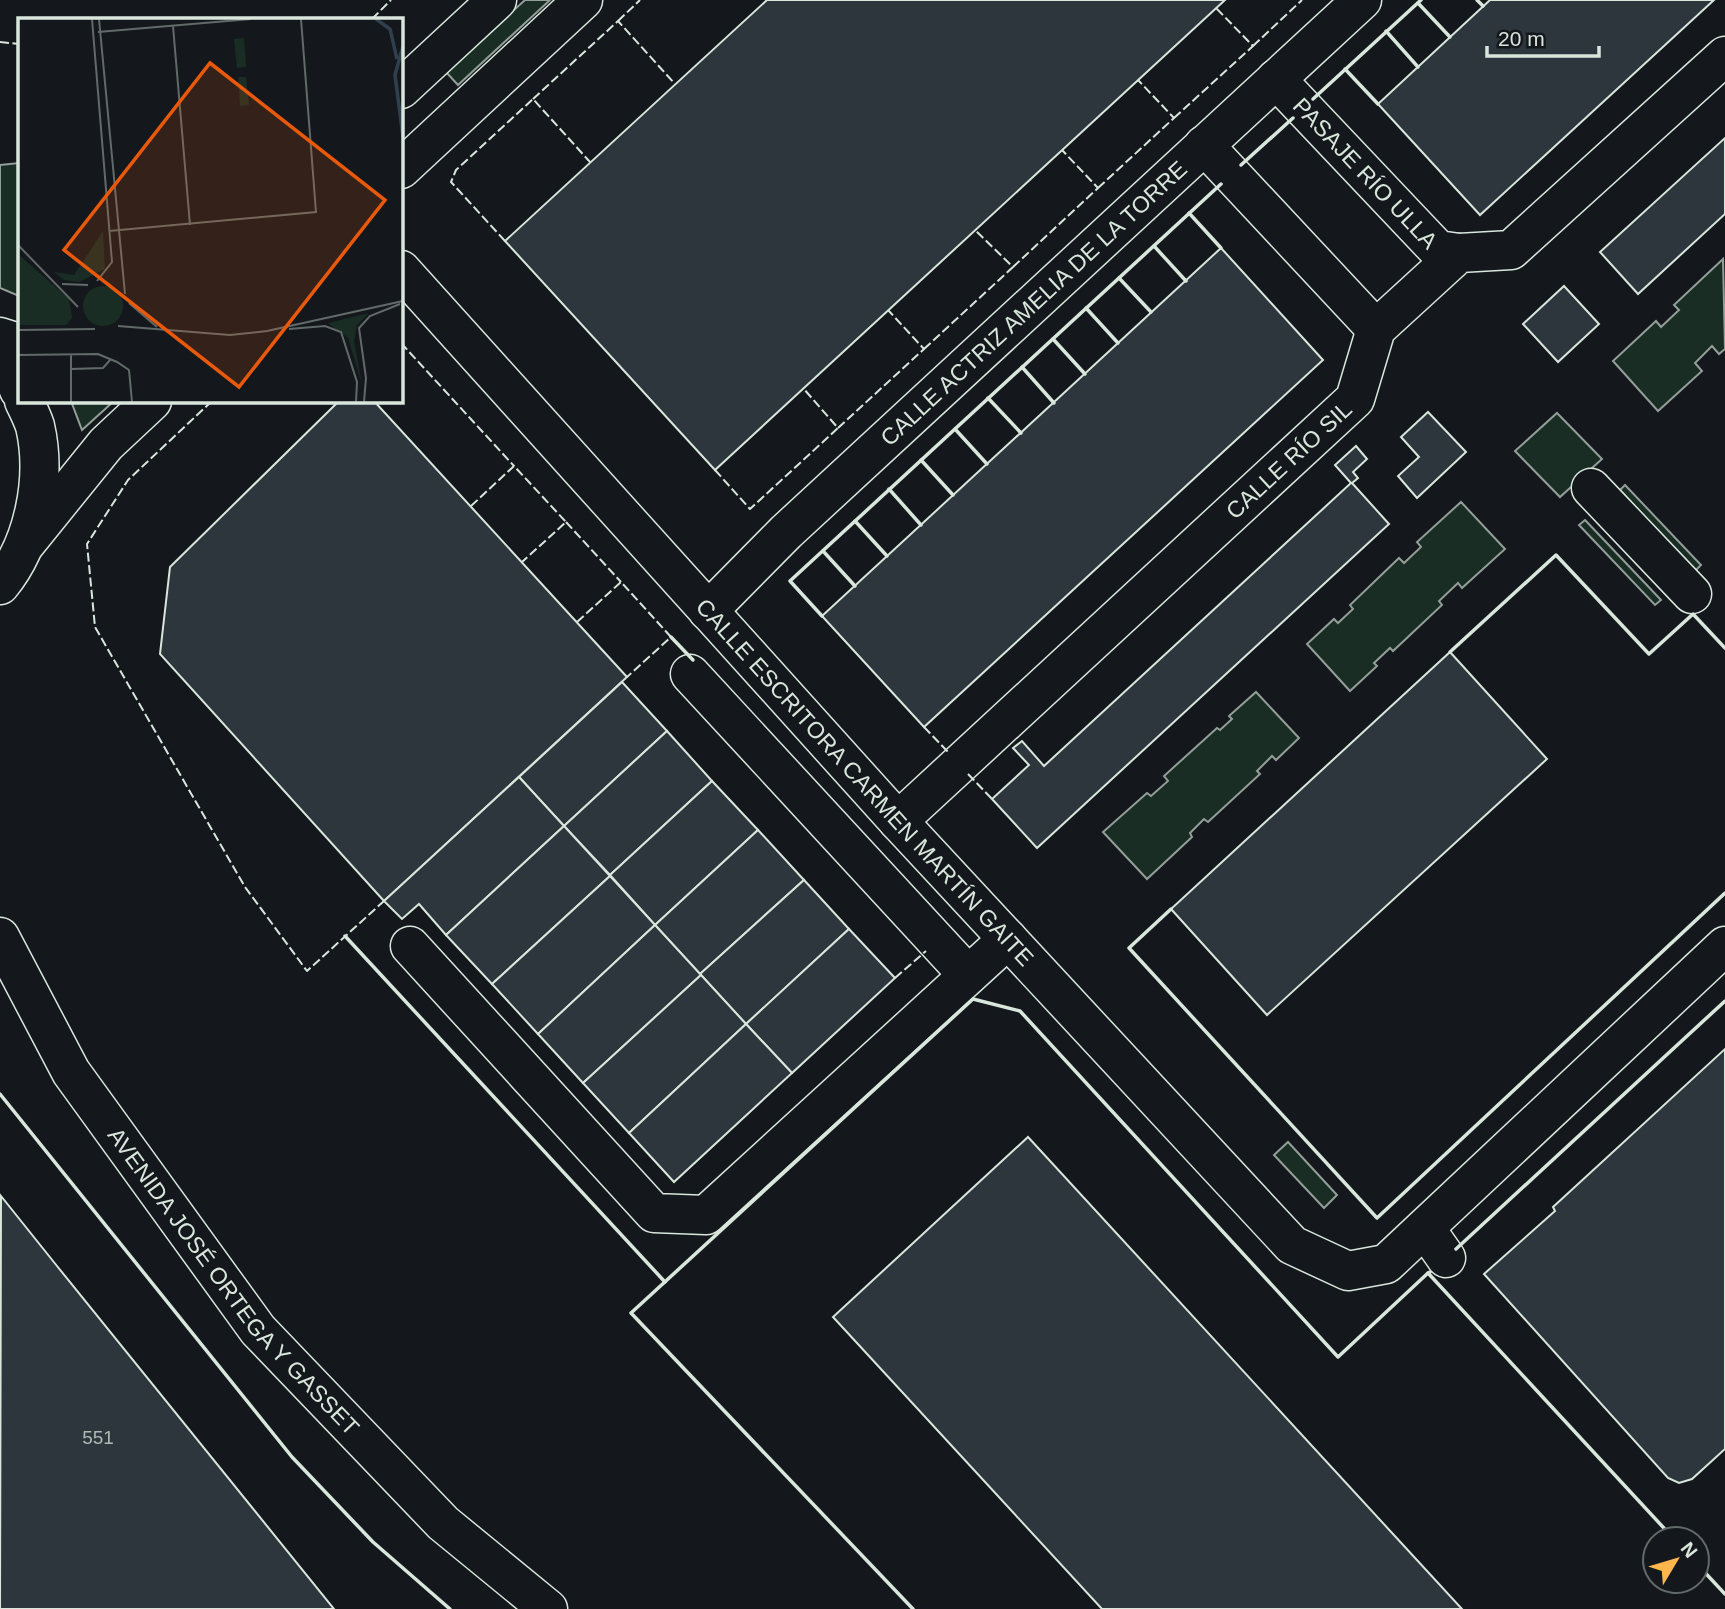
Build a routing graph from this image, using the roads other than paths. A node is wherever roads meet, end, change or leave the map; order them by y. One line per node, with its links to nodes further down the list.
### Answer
1 (497, 0): 6 (street)
2 (583, 0): 8 (street)
3 (1362, 0): 5 (street, CALLE ACTRIZ AMELIA DE LA TORRE)
4 (1725, 56): 9 (street)
5 (1276, 79): 7 (street, CALLE ACTRIZ AMELIA DE LA TORRE); 9 (street, PASAJE RÍO ULLA)
6 (402, 88)
7 (1204, 145): 11 (street); 22 (street, CALLE ACTRIZ AMELIA DE LA TORRE)
8 (402, 169)
9 (1459, 253): 11 (street)
10 (402, 271): 22 (street, CALLE ESCRITORA CARMEN MARTÍN GAITE)
11 (1376, 329): 24 (street, CALLE RÍO SIL)
12 (0, 337): 13 (street)
13 (18, 343)
14 (0, 362): 15 (street)
15 (18, 387)
16 (24, 402): 19 (street)
17 (151, 402): 19 (street)
18 (1591, 488): 21 (street)
19 (26, 543): 20 (street)
20 (0, 585)
21 (1692, 594)
22 (708, 611): 24 (street, CALLE ESCRITORA CARMEN MARTÍN GAITE)
23 (690, 674): 29 (street)
24 (898, 821): 26 (street, CALLE ESCRITORA CARMEN MARTÍN GAITE)
25 (0, 937): 30 (street, AVENIDA JOSÉ ORTEGA Y GASSET)
26 (1008, 939): 28 (street, CALLE ESCRITORA CARMEN MARTÍN GAITE); 29 (street)
27 (410, 946): 29 (street)
28 (1725, 946)
29 (968, 975)
30 (527, 1597): 31 (street, AVENIDA JOSÉ ORTEGA Y GASSET)
31 (548, 1609)

